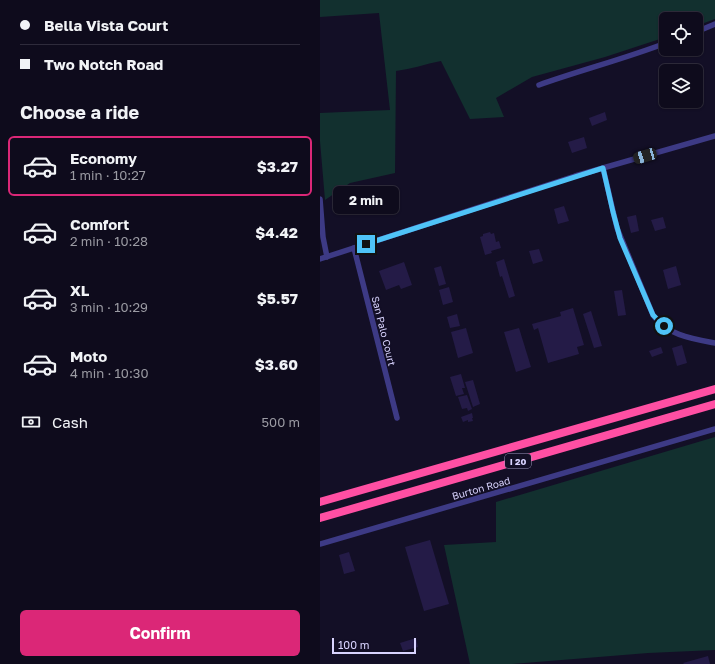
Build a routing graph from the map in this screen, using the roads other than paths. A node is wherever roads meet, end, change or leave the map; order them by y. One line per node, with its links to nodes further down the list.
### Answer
1 (715, 24): 2 (street)
2 (703, 29)
3 (659, 46): 4 (street)
4 (538, 85)
5 (715, 136): 6 (street)
6 (603, 168): 8 (street); 11 (street)
7 (320, 199): 9 (street)
8 (354, 248): 9 (street); 14 (street, San Palo Court)
9 (327, 256): 10 (street)
10 (320, 259)
11 (715, 343)
12 (715, 389): 16 (highway, I 20)
13 (715, 404): 17 (highway, I 20)
14 (397, 418)
15 (715, 429): 18 (street, Burton Road)
16 (320, 502)
17 (320, 518)
18 (320, 544)

